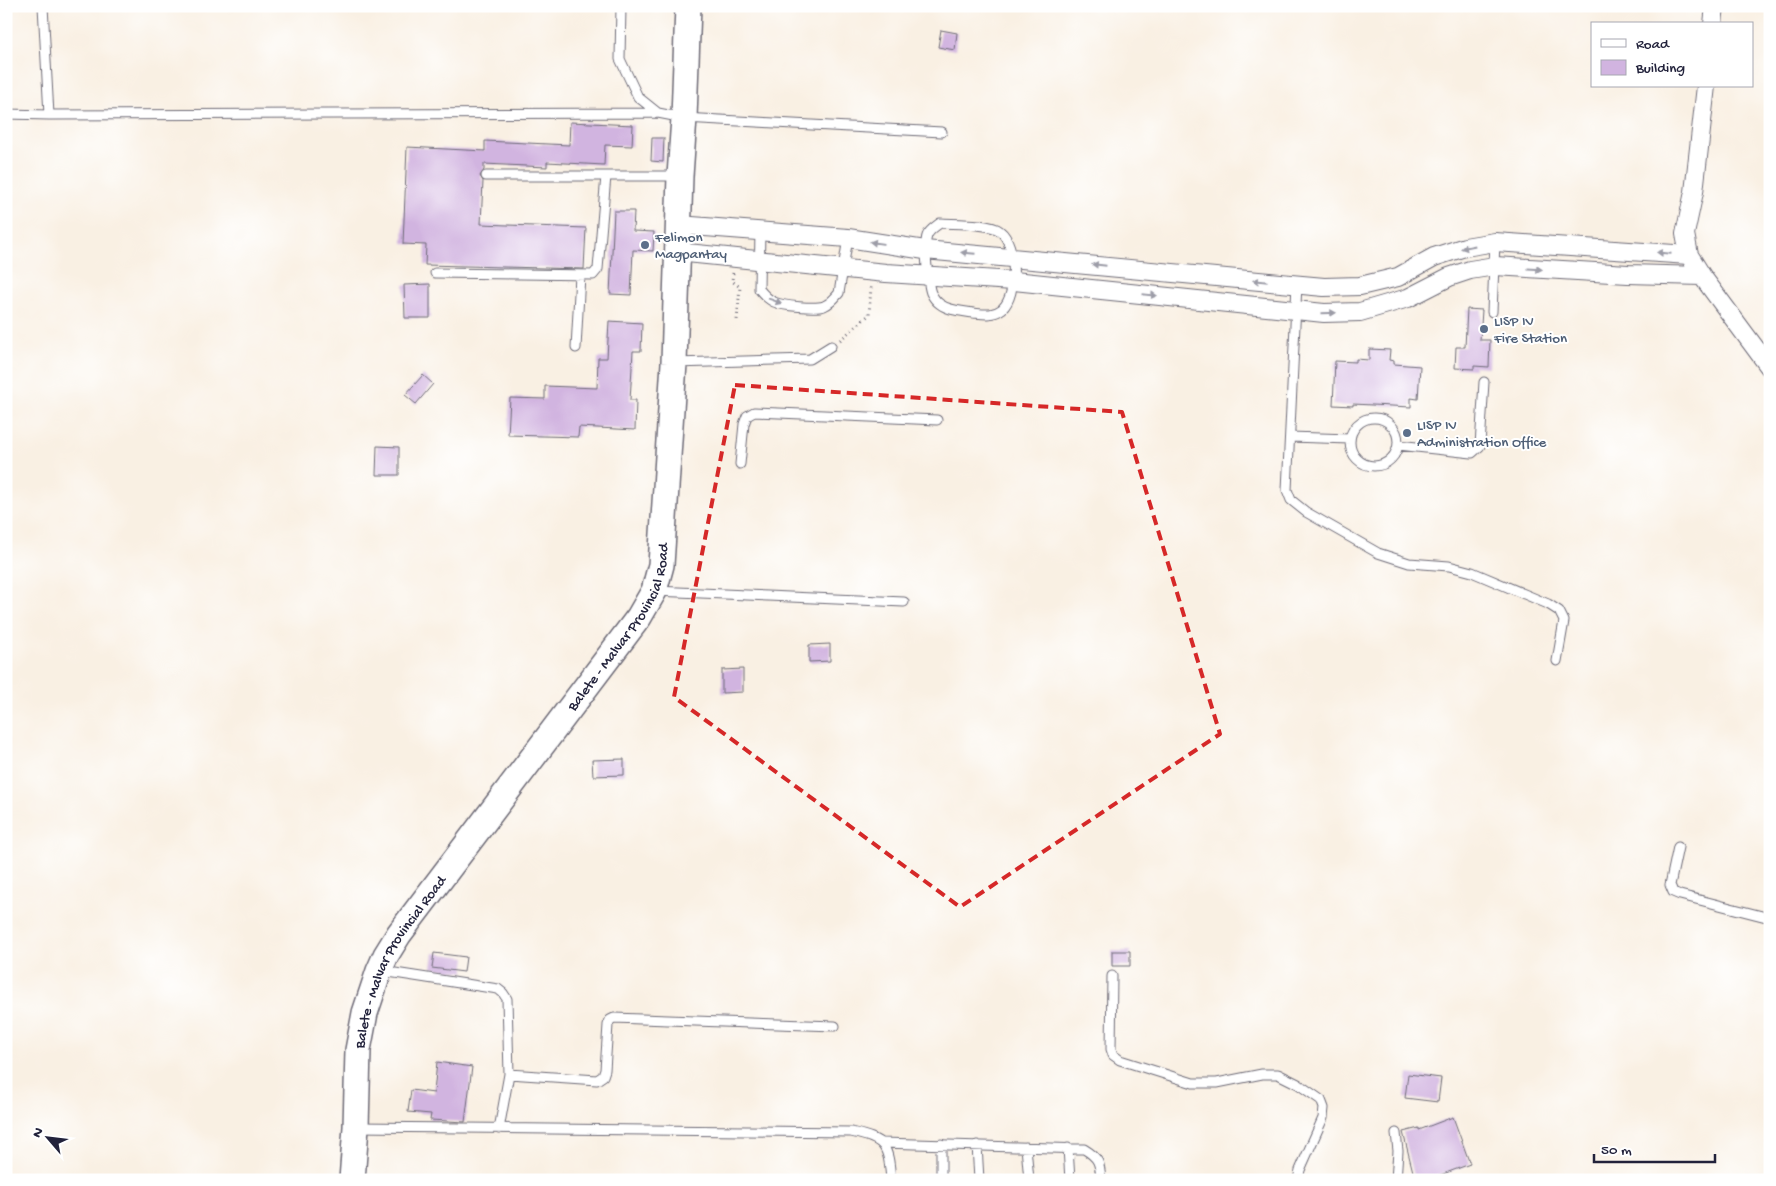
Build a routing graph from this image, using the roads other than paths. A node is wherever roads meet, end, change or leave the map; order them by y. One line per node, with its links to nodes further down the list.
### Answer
1 (43, 6): 9 (lane)
2 (621, 6): 7 (lane)
3 (688, 6): 10 (main road, Balete - Malvar Provincial Road)
4 (1715, 6): 5 (street)
5 (1713, 22)
6 (1706, 88): 21 (street)
7 (658, 113): 9 (lane); 10 (lane)
8 (6, 114): 9 (lane)
9 (49, 115)
10 (684, 118): 11 (lane); 14 (main road, Balete - Malvar Provincial Road)
11 (942, 132)
12 (486, 176): 13 (lane)
13 (606, 176): 14 (lane); 27 (lane)
14 (680, 176): 15 (main road, Balete - Malvar Provincial Road)
15 (679, 225): 16 (street); 20 (main road, Balete - Malvar Provincial Road)
16 (760, 230): 17 (street); 23 (lane)
17 (848, 238): 19 (street, one-way to 17); 25 (lane)
18 (1495, 242): 21 (street, one-way to 18); 24 (lane); 31 (street, one-way to 31)
19 (925, 250): 22 (street, one-way to 19); 22 (lane); 28 (lane)
20 (677, 252): 23 (street); 36 (main road, Balete - Malvar Provincial Road)
21 (1689, 255): 29 (street)
22 (1012, 256): 30 (lane); 31 (street, one-way to 22)
23 (758, 261): 25 (street); 25 (lane, one-way to 25)
24 (1495, 266): 29 (street, one-way to 29); 32 (street, one-way to 24); 33 (lane)
25 (844, 268): 28 (street)
26 (435, 274): 27 (lane)
27 (580, 276): 35 (lane)
28 (929, 276): 30 (street); 30 (lane)
29 (1702, 276): 37 (street)
30 (1014, 281): 32 (street, one-way to 32)
31 (1297, 284): 32 (lane)
32 (1297, 311): 40 (lane)
33 (1492, 312)
34 (831, 346): 36 (lane)
35 (576, 348)
36 (674, 363): 44 (main road, Balete - Malvar Provincial Road)
37 (1770, 368)
38 (1484, 382): 42 (lane)
39 (936, 420): 43 (lane)
40 (1290, 437): 41 (lane); 46 (lane)
41 (1350, 439): 42 (lane); 42 (lane)
42 (1398, 446)
43 (740, 464)
44 (654, 591): 45 (lane); 49 (main road, Balete - Malvar Provincial Road)
45 (904, 602)
46 (1557, 661)
47 (1678, 847): 48 (lane)
48 (1770, 918)
49 (379, 971): 52 (lane); 53 (main road, Balete - Malvar Provincial Road)
50 (1112, 976): 68 (lane)
51 (835, 1026): 52 (lane)
52 (509, 1074): 54 (lane)
53 (356, 1127): 54 (lane); 61 (main road, Balete - Malvar Provincial Road)
54 (500, 1130): 56 (lane)
55 (1396, 1134): 69 (lane)
56 (882, 1143): 57 (lane); 62 (lane)
57 (941, 1144): 58 (lane); 63 (lane)
58 (977, 1145): 59 (lane); 64 (lane)
59 (1026, 1147): 60 (lane); 65 (lane)
60 (1068, 1148): 66 (lane); 67 (lane)
61 (352, 1180)
62 (891, 1180)
63 (941, 1180)
64 (979, 1180)
65 (1029, 1180)
66 (1070, 1180)
67 (1101, 1180)
68 (1298, 1180)
69 (1396, 1180)

